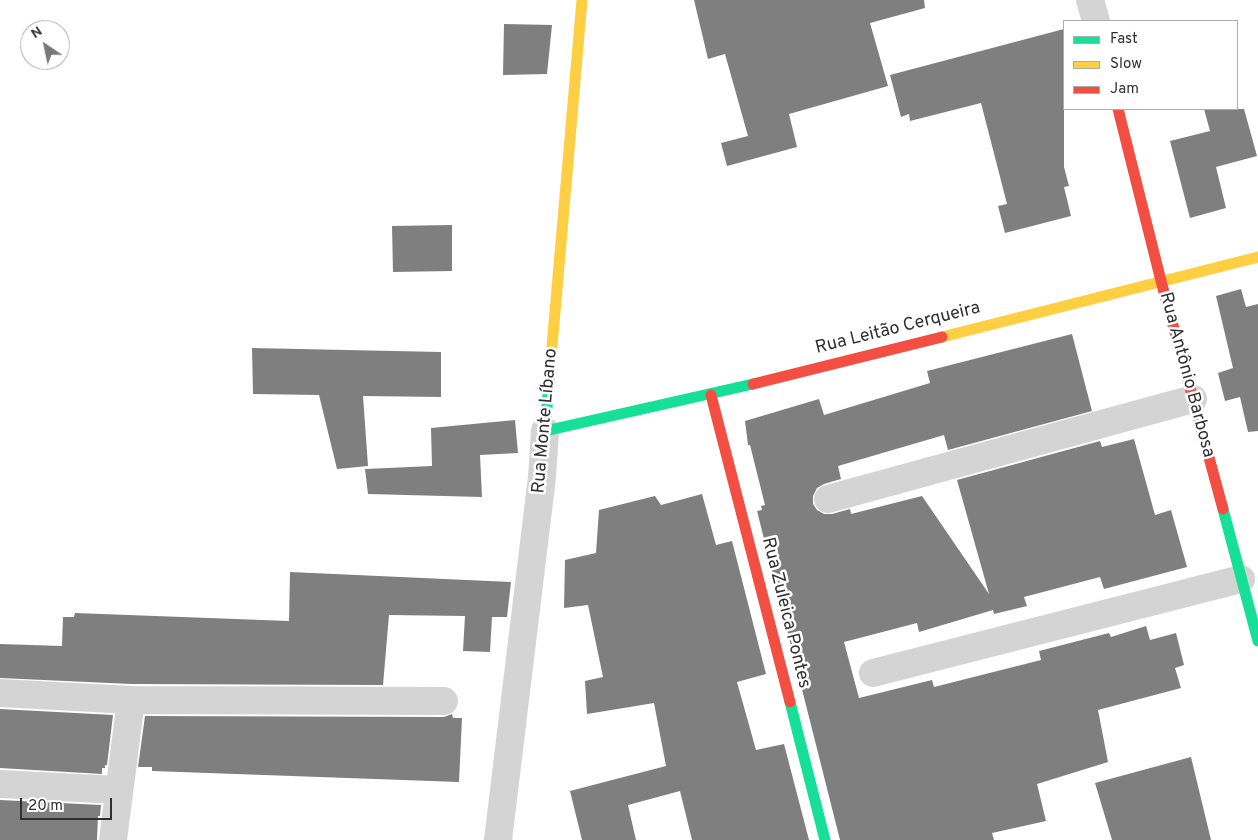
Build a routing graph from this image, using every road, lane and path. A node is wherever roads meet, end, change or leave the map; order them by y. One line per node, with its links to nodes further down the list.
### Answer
1 (582, 0): 9 (street, Rua Monte Líbano)
2 (1090, 0): 3 (street)
3 (1096, 20)
4 (1118, 110): 6 (street, Rua Antônio Barbosa)
5 (1258, 256): 6 (street, Rua Leitão Cerqueira)
6 (1161, 281): 7 (street, Rua Leitão Cerqueira); 8 (street, Rua Antônio Barbosa)
7 (711, 395): 9 (street, Rua Leitão Cerqueira); 21 (street, Rua Zuleica Pontes)
8 (1193, 399): 10 (street); 11 (street, Rua Antônio Barbosa)
9 (545, 431): 20 (street, Rua Monte Líbano)
10 (828, 499)
11 (1241, 579): 12 (street, Rua Antônio Barbosa); 13 (street)
12 (1258, 641)
13 (872, 673)
14 (0, 693): 15 (street)
15 (130, 700): 16 (street); 18 (street)
16 (444, 701)
17 (0, 784): 18 (street)
18 (120, 790): 19 (street)
19 (113, 840)
20 (498, 840)
21 (825, 840)

